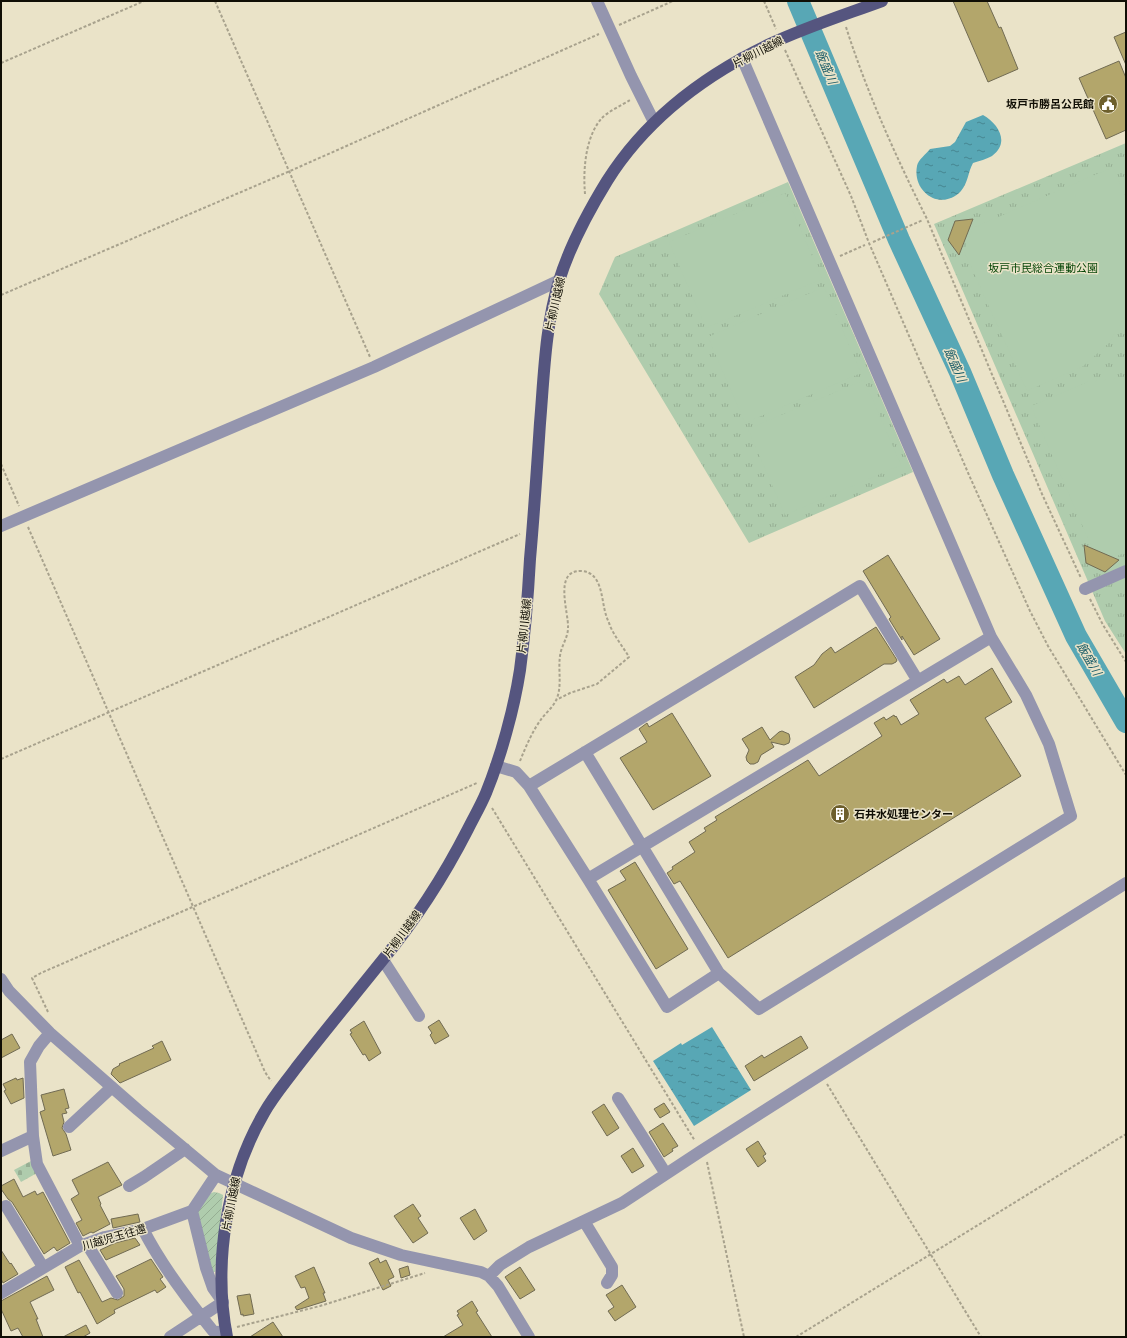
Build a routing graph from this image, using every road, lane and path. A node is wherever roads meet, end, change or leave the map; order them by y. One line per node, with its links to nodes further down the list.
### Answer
1 (144, 1): 11 (path)
2 (215, 1): 14 (path)
3 (597, 1): 8 (street)
4 (673, 1): 8 (path)
5 (764, 1): 9 (path)
6 (882, 1): 7 (main road, 片柳川越線)
7 (839, 17): 9 (main road, 片柳川越線); 28 (path)
8 (610, 29): 13 (street); 14 (path)
9 (782, 38): 10 (main road, 片柳川越線); 38 (path)
10 (742, 58): 13 (main road, 片柳川越線); 19 (street)
11 (1, 63)
12 (632, 99): 15 (path)
13 (654, 122): 15 (main road, 片柳川越線)
14 (290, 171): 21 (path); 22 (path)
15 (588, 213): 20 (main road, 片柳川越線)
16 (923, 220): 17 (path)
17 (873, 242)
18 (865, 245): 19 (path)
19 (829, 260): 29 (street)
20 (560, 280): 22 (street); 26 (main road, 片柳川越線)
21 (1, 295)
22 (374, 367): 24 (street)
23 (1, 464): 24 (path)
24 (24, 516): 25 (street); 33 (path)
25 (1, 526)
26 (533, 529): 33 (path); 36 (main road, 片柳川越線)
27 (1126, 571): 28 (street)
28 (1085, 589): 30 (path)
29 (991, 637): 31 (street); 46 (street)
30 (1126, 662)
31 (918, 681): 34 (street); 41 (street)
32 (556, 700): 32 (path); 37 (path)
33 (108, 713): 35 (path); 44 (path)
34 (585, 752): 39 (street); 41 (street)
35 (1, 759)
36 (494, 771): 37 (street); 40 (main road, 片柳川越線); 44 (path)
37 (516, 772): 39 (street)
38 (1126, 775)
39 (529, 786): 42 (street)
40 (485, 796): 45 (main road, 片柳川越線); 58 (path)
41 (641, 847): 42 (street); 46 (street)
42 (588, 879): 46 (street)
43 (1126, 883): 50 (street)
44 (193, 906): 49 (path); 52 (path)
45 (383, 960): 48 (street); 52 (main road, 片柳川越線)
46 (719, 973)
47 (1, 979): 49 (street)
48 (418, 1016)
49 (48, 1031): 51 (street); 56 (street)
50 (821, 1075): 58 (street); 69 (path)
51 (112, 1087): 54 (street); 57 (street)
52 (278, 1093): 62 (main road, 片柳川越線)
53 (618, 1098): 61 (street)
54 (68, 1127)
55 (1126, 1134): 69 (path)
56 (33, 1136): 59 (street); 68 (street)
57 (185, 1149): 60 (street); 63 (street)
58 (701, 1150): 61 (street); 81 (path)
59 (1, 1151)
60 (216, 1174): 62 (street); 65 (street)
61 (666, 1174): 66 (street)
62 (233, 1182): 72 (street); 76 (main road, 片柳川越線)
63 (129, 1186)
64 (6, 1206): 70 (street)
65 (192, 1211): 67 (street, 川越児玉往還); 76 (street)
66 (584, 1221): 72 (street); 73 (street)
67 (143, 1229): 68 (street, 川越児玉往還); 77 (street)
68 (83, 1245): 70 (street, 川越児玉往還); 75 (street)
69 (931, 1254): 82 (path); 83 (path)
70 (43, 1267): 74 (street, 川越児玉往還)
71 (428, 1272): 78 (path)
72 (489, 1276): 80 (street)
73 (607, 1283)
74 (1, 1293)
75 (116, 1293)
76 (223, 1302): 77 (street); 78 (main road, 片柳川越線)
77 (201, 1316): 78 (street); 79 (street)
78 (227, 1334)
79 (170, 1337)
80 (529, 1337)
81 (744, 1337)
82 (796, 1337)
83 (981, 1337)

